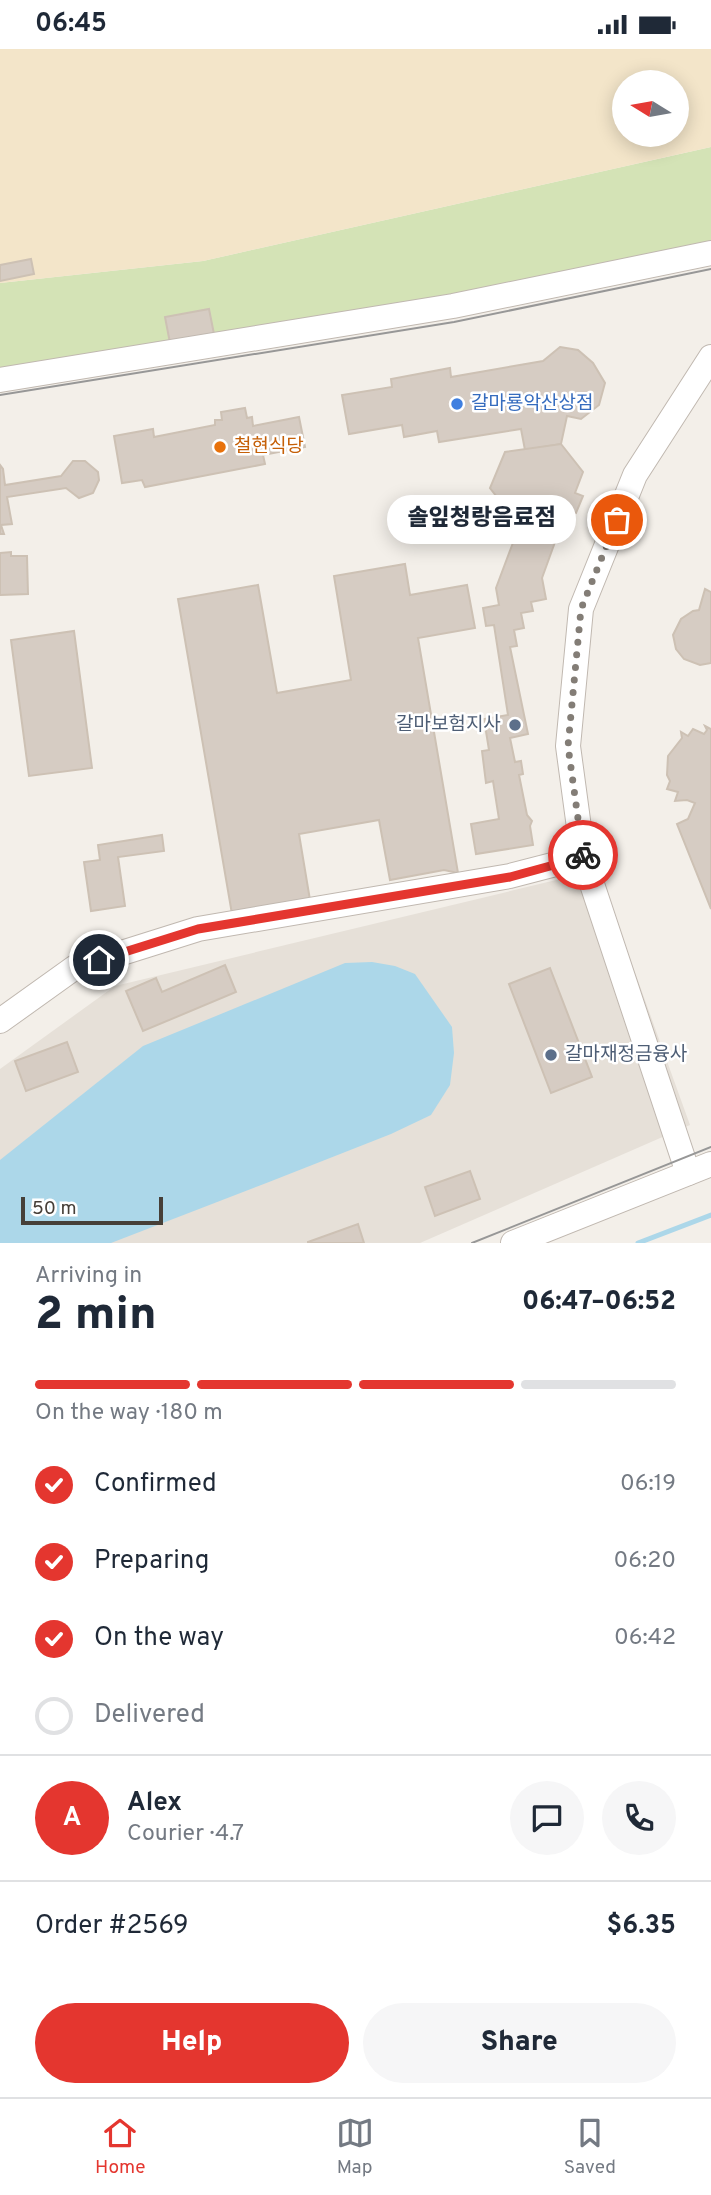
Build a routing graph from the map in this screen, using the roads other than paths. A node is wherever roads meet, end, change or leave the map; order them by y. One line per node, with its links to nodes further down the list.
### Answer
1 (711, 253): 3 (street)
2 (711, 357): 4 (street)
3 (0, 380)
4 (583, 857): 5 (street); 7 (street)
5 (0, 1021)
6 (711, 1164): 7 (street)
7 (688, 1173): 8 (street)
8 (513, 1243)

